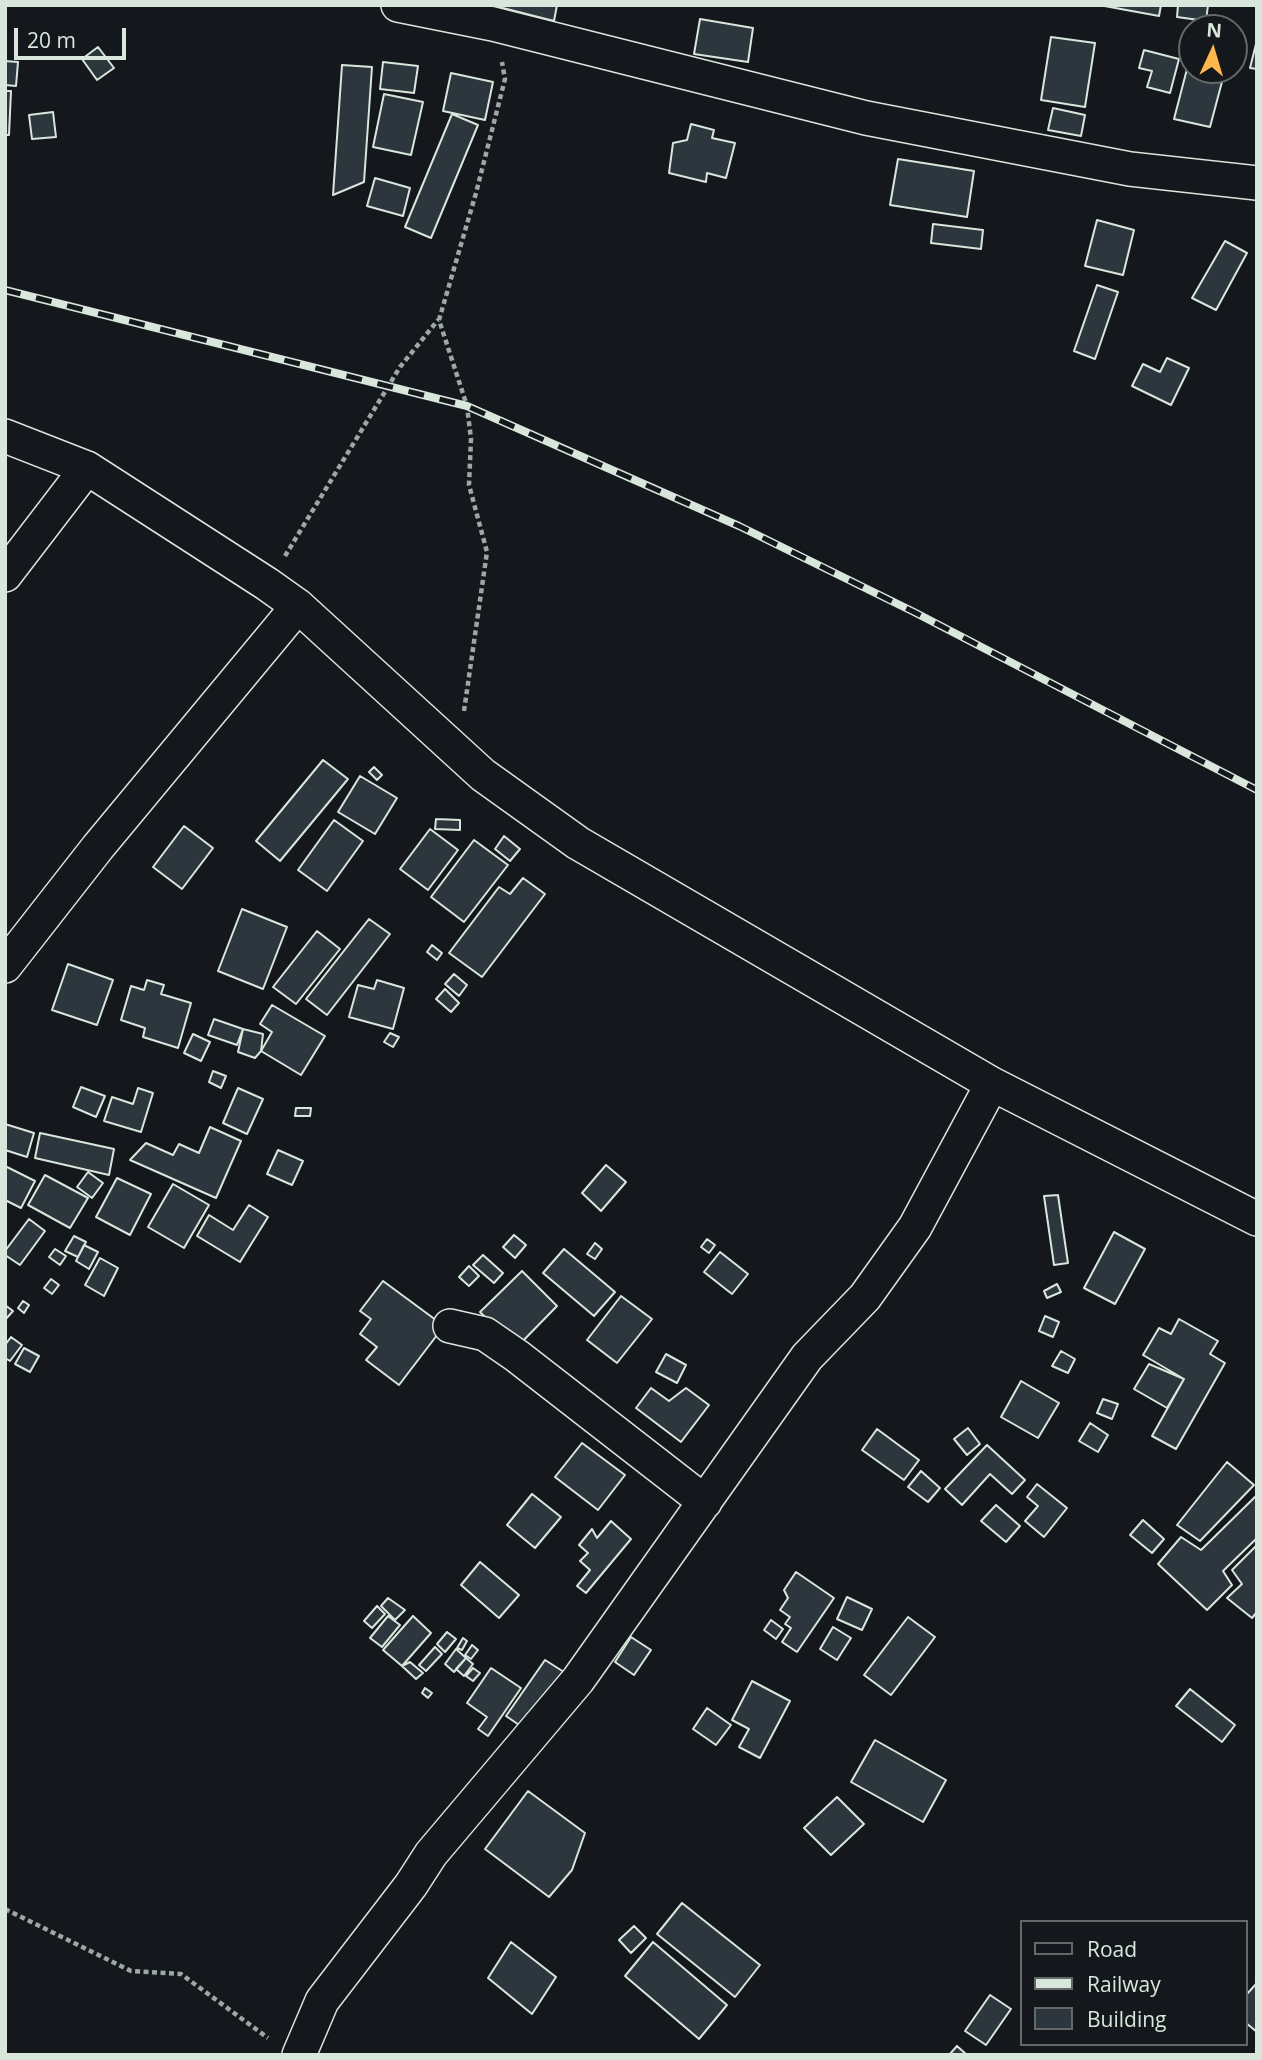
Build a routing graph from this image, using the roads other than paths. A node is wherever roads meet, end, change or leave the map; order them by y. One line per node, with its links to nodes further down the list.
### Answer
1 (398, 5): 2 (street)
2 (1257, 183)
3 (5, 436): 4 (street)
4 (87, 468): 5 (street); 6 (street)
5 (5, 575)
6 (298, 606): 7 (street); 8 (street)
7 (5, 966)
8 (992, 1084): 9 (street); 11 (street)
9 (1257, 1219)
10 (450, 1326): 11 (street)
11 (705, 1502): 12 (street)
12 (299, 2055)

